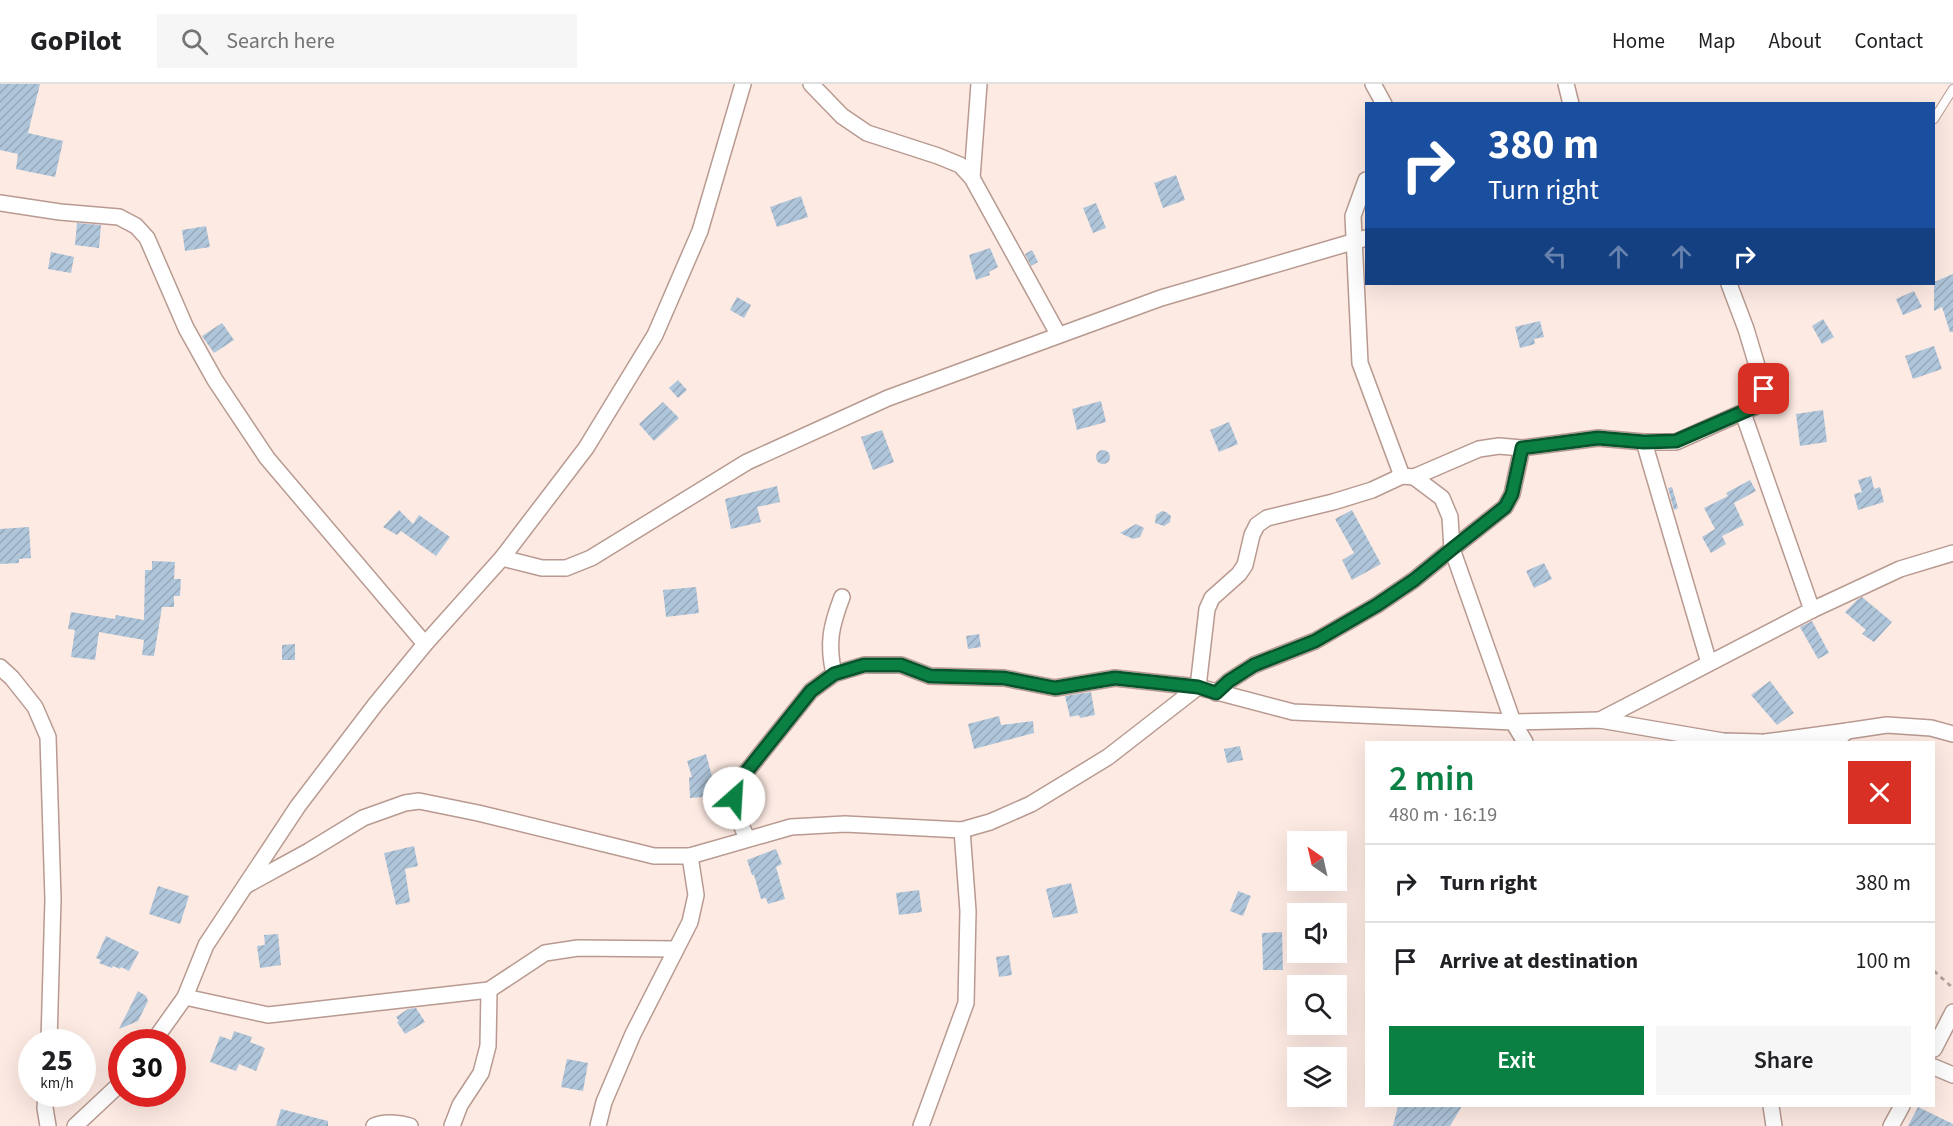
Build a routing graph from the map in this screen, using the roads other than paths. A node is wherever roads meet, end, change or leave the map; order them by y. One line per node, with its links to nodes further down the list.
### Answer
1 (743, 84): 22 (street)
2 (811, 84): 10 (street)
3 (979, 84): 10 (street)
4 (1373, 84): 7 (street)
5 (1566, 84): 8 (street)
6 (1953, 89): 9 (lane)
7 (1383, 102)
8 (1570, 102)
9 (1935, 117)
10 (972, 178): 15 (street)
11 (1365, 183): 13 (street)
12 (0, 203): 25 (street)
13 (1361, 239): 15 (street); 19 (street)
14 (1729, 285): 16 (street)
15 (1058, 334): 22 (street)
16 (1743, 413): 17 (street); 24 (street)
17 (1644, 442): 18 (street); 26 (street)
18 (1522, 448): 19 (street); 20 (street)
19 (1408, 477): 20 (street); 29 (street)
20 (1452, 549): 30 (street); 32 (street)
21 (1953, 553): 24 (street)
22 (502, 558): 25 (street)
23 (842, 597): 28 (street)
24 (1812, 610): 26 (street)
25 (424, 644): 42 (street)
26 (1709, 663): 31 (street)
27 (0, 667): 47 (street)
28 (834, 674): 29 (street); 40 (street)
29 (1198, 687): 30 (street); 39 (street)
30 (1216, 693): 32 (street)
31 (1600, 720): 32 (street); 36 (street)
32 (1512, 722): 35 (street)
33 (1847, 731): 34 (street); 37 (street); 38 (street)
34 (1953, 734)
35 (1524, 741)
36 (1717, 741)
37 (1771, 741)
38 (1836, 741)
39 (962, 830): 40 (street); 62 (street)
40 (747, 838): 41 (street)
41 (690, 856): 42 (street); 43 (street)
42 (245, 886): 45 (street)
43 (675, 949): 44 (street); 61 (street)
44 (489, 990): 45 (street); 60 (street)
45 (185, 997): 48 (street)
46 (1953, 1012): 49 (street)
47 (49, 1029)
48 (162, 1029)
49 (1935, 1047)
50 (1935, 1067): 51 (street)
51 (1953, 1075)
52 (108, 1095): 57 (street)
53 (45, 1107): 56 (street)
54 (1771, 1107): 63 (street)
55 (1901, 1107): 64 (street)
56 (48, 1126)
57 (75, 1126)
58 (374, 1126): 59 (street)
59 (410, 1126)
60 (452, 1126)
61 (598, 1126)
62 (921, 1126)
63 (1774, 1126)
64 (1891, 1126)

